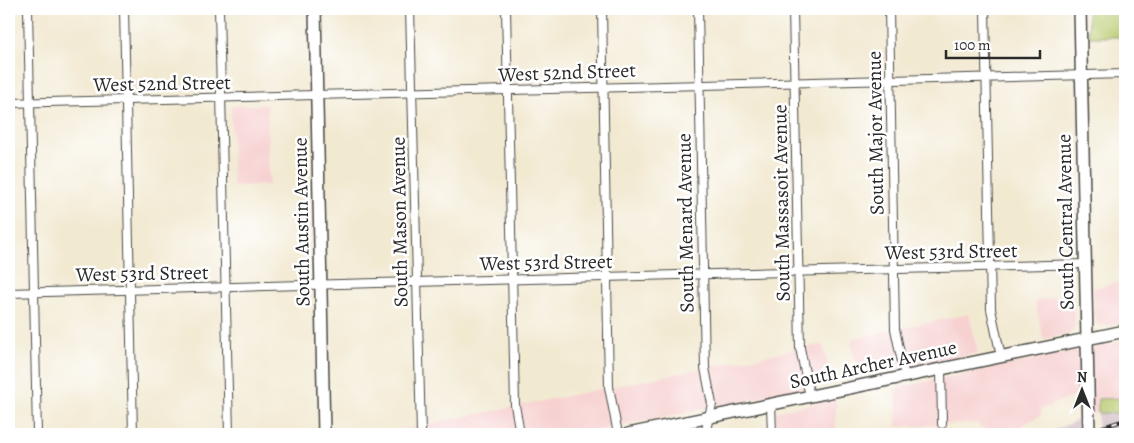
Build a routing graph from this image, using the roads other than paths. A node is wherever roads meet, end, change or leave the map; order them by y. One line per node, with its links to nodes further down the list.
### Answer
1 (28, 9): 25 (street)
2 (124, 9): 24 (street)
3 (219, 9): 23 (street)
4 (315, 9): 22 (main road, South Austin Avenue)
5 (410, 9): 21 (street, South Mason Avenue)
6 (506, 9): 20 (street)
7 (602, 9): 19 (street)
8 (698, 9): 18 (street, South Menard Avenue)
9 (793, 9): 17 (street, South Massasoit Avenue)
10 (889, 9): 16 (street, South Major Avenue)
11 (985, 9): 15 (street)
12 (1080, 9): 14 (main road, South Central Avenue)
13 (1125, 74): 14 (street, West 52nd Street)
14 (1081, 75): 15 (street, West 52nd Street); 27 (main road, South Central Avenue)
15 (986, 78): 16 (street, West 52nd Street); 28 (street)
16 (891, 80): 17 (street, West 52nd Street); 29 (street, South Major Avenue)
17 (794, 82): 18 (street, West 52nd Street); 30 (street, South Massasoit Avenue)
18 (699, 85): 19 (street, West 52nd Street); 31 (street, South Menard Avenue)
19 (603, 87): 20 (street, West 52nd Street); 32 (street)
20 (508, 90): 21 (street, West 52nd Street); 33 (street)
21 (413, 92): 22 (street, West 52nd Street); 34 (street, South Mason Avenue)
22 (317, 95): 23 (street, West 52nd Street); 35 (main road, South Austin Avenue)
23 (221, 97): 24 (street, West 52nd Street); 36 (street)
24 (126, 100): 25 (street, West 52nd Street); 37 (street)
25 (30, 102): 26 (street, West 52nd Street); 38 (street)
26 (9, 103)
27 (1085, 264): 28 (street, West 53rd Street); 41 (main road, South Central Avenue)
28 (989, 267): 29 (street, West 53rd Street); 42 (street)
29 (894, 269): 30 (street, West 53rd Street); 44 (street, South Major Avenue)
30 (798, 272): 31 (street, West 53rd Street); 45 (street, South Massasoit Avenue)
31 (702, 274): 32 (street, West 53rd Street); 47 (street, South Menard Avenue)
32 (608, 277): 33 (street, West 53rd Street); 55 (street)
33 (512, 279): 34 (street, West 53rd Street); 54 (street)
34 (416, 281): 35 (street, West 53rd Street); 53 (street, South Mason Avenue)
35 (321, 285): 36 (street, West 53rd Street); 52 (main road, South Austin Avenue)
36 (225, 288): 37 (street, West 53rd Street); 51 (street)
37 (130, 289): 38 (street, West 53rd Street); 50 (street)
38 (34, 292): 39 (street, West 53rd Street); 49 (street)
39 (9, 293)
40 (1125, 331): 41 (main road, South Archer Avenue)
41 (1087, 339): 42 (main road, South Archer Avenue); 59 (main road, South Central Avenue)
42 (1001, 357): 43 (main road, South Archer Avenue)
43 (941, 369): 44 (main road, South Archer Avenue); 48 (street)
44 (905, 377): 45 (main road, South Archer Avenue)
45 (810, 396): 46 (main road, South Archer Avenue)
46 (771, 404): 47 (main road, South Archer Avenue); 58 (street)
47 (708, 418): 56 (main road, South Archer Avenue); 57 (street, South Menard Avenue)
48 (942, 424)
49 (37, 434)
50 (133, 434)
51 (229, 434)
52 (324, 434)
53 (421, 434)
54 (520, 434)
55 (618, 434)
56 (628, 434)
57 (705, 434)
58 (772, 434)
59 (1089, 434)

